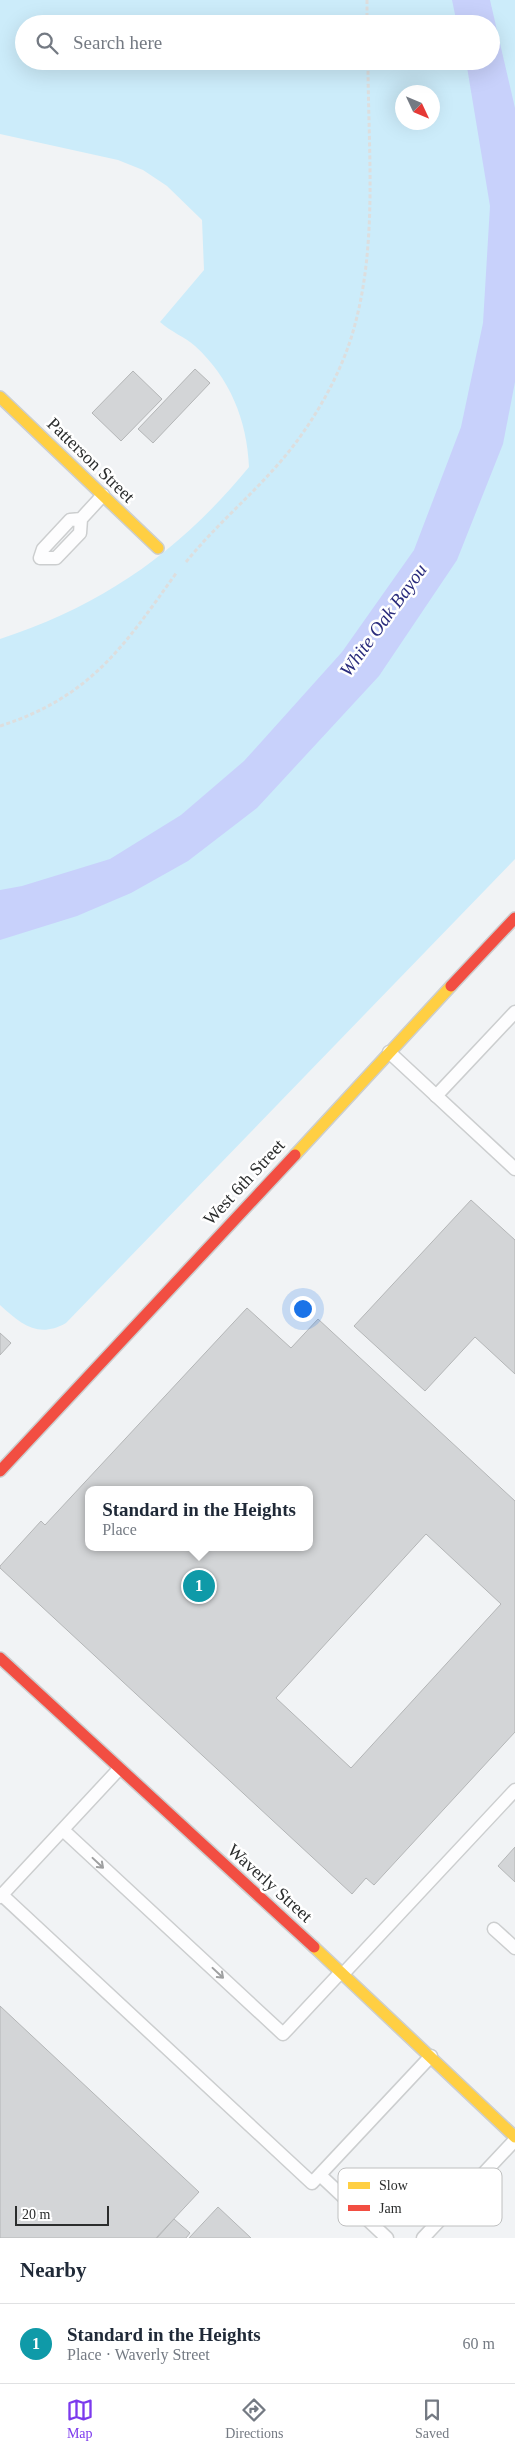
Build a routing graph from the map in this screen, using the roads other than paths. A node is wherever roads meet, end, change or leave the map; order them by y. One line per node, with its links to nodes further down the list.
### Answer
1 (0, 397): 2 (street, Patterson Street)
2 (103, 495): 3 (lane); 4 (street, Patterson Street)
3 (81, 519)
4 (158, 548)
5 (515, 918): 7 (street, West 6th Street)
6 (515, 1012): 8 (lane)
7 (389, 1052): 8 (lane); 10 (street, West 6th Street)
8 (436, 1096): 9 (lane)
9 (515, 1169)
10 (0, 1471)
11 (0, 1658): 12 (street, Waverly Street)
12 (119, 1769): 14 (lane); 18 (street, Waverly Street)
13 (515, 1790): 18 (lane)
14 (63, 1830): 15 (lane); 18 (lane, one-way to 18)
15 (1, 1896): 22 (lane)
16 (494, 1930): 17 (lane)
17 (515, 1948)
18 (342, 1973): 19 (street, Waverly Street)
19 (431, 2056): 20 (street, Waverly Street); 22 (lane)
20 (515, 2138): 21 (lane)
21 (487, 2168)
22 (320, 2175): 23 (lane)
23 (338, 2192)
24 (374, 2226): 26 (lane)
25 (434, 2226): 27 (lane)
26 (387, 2238)
27 (423, 2238)

